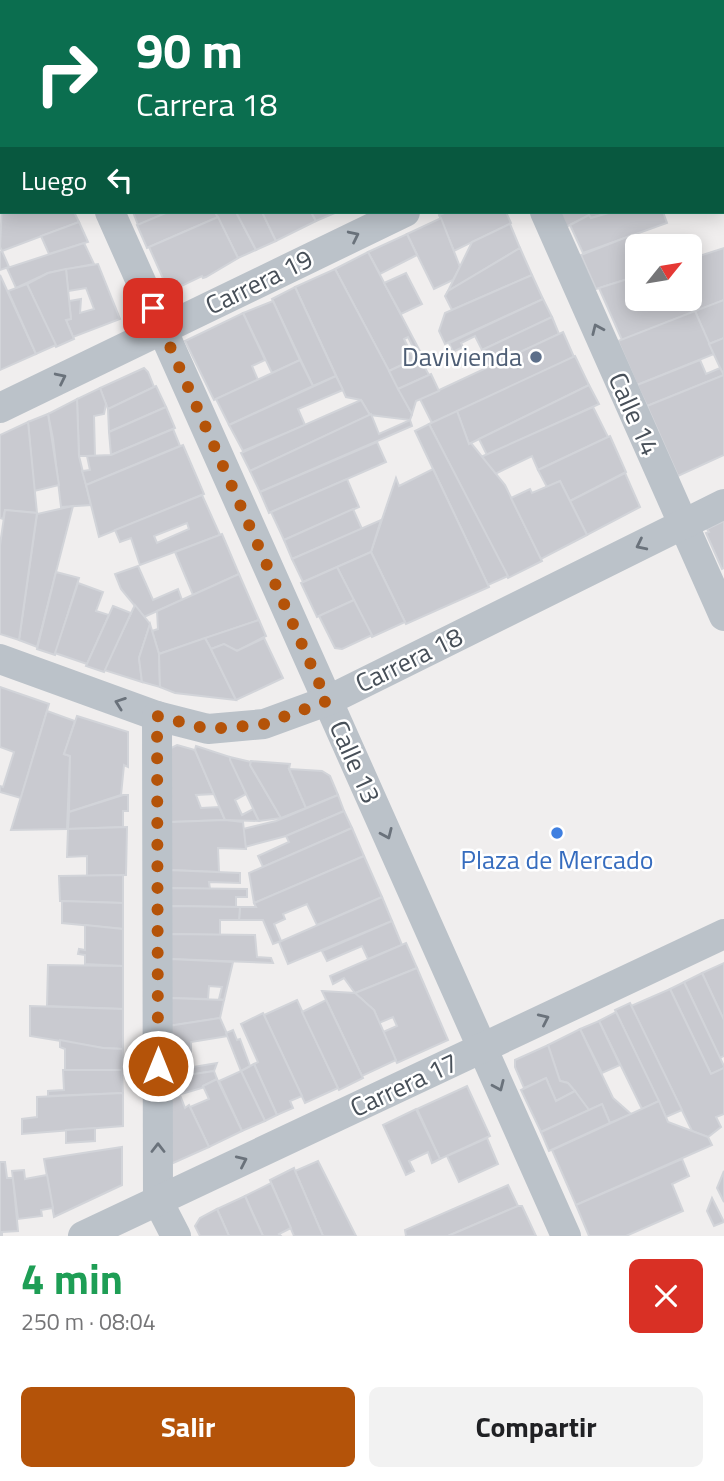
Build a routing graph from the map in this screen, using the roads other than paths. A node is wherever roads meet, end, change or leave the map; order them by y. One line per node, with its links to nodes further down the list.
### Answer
1 (111, 214): 4 (street, Calle 13)
2 (401, 214): 4 (street, Carrera 19, one-way to 2)
3 (546, 214): 7 (street, Calle 14, one-way to 3)
4 (162, 329): 5 (street, Carrera 19, one-way to 4); 10 (street, Calle 13)
5 (0, 408)
6 (724, 504): 7 (street, Carrera 18)
7 (684, 524): 8 (street, Calle 14); 10 (street, Carrera 18, one-way to 10)
8 (724, 615)
9 (0, 659): 11 (street, Carrera 18, one-way to 9)
10 (327, 701): 11 (street, Carrera 18); 13 (street, Calle 13, one-way to 13)
11 (157, 716): 14 (street, one-way to 11)
12 (724, 934): 13 (street, Carrera 17, one-way to 12)
13 (482, 1048): 14 (street, Carrera 17, one-way to 13); 17 (street, Calle 13, one-way to 17)
14 (158, 1201): 15 (street, Carrera 17); 16 (street)
15 (83, 1236)
16 (176, 1236)
17 (566, 1236)

